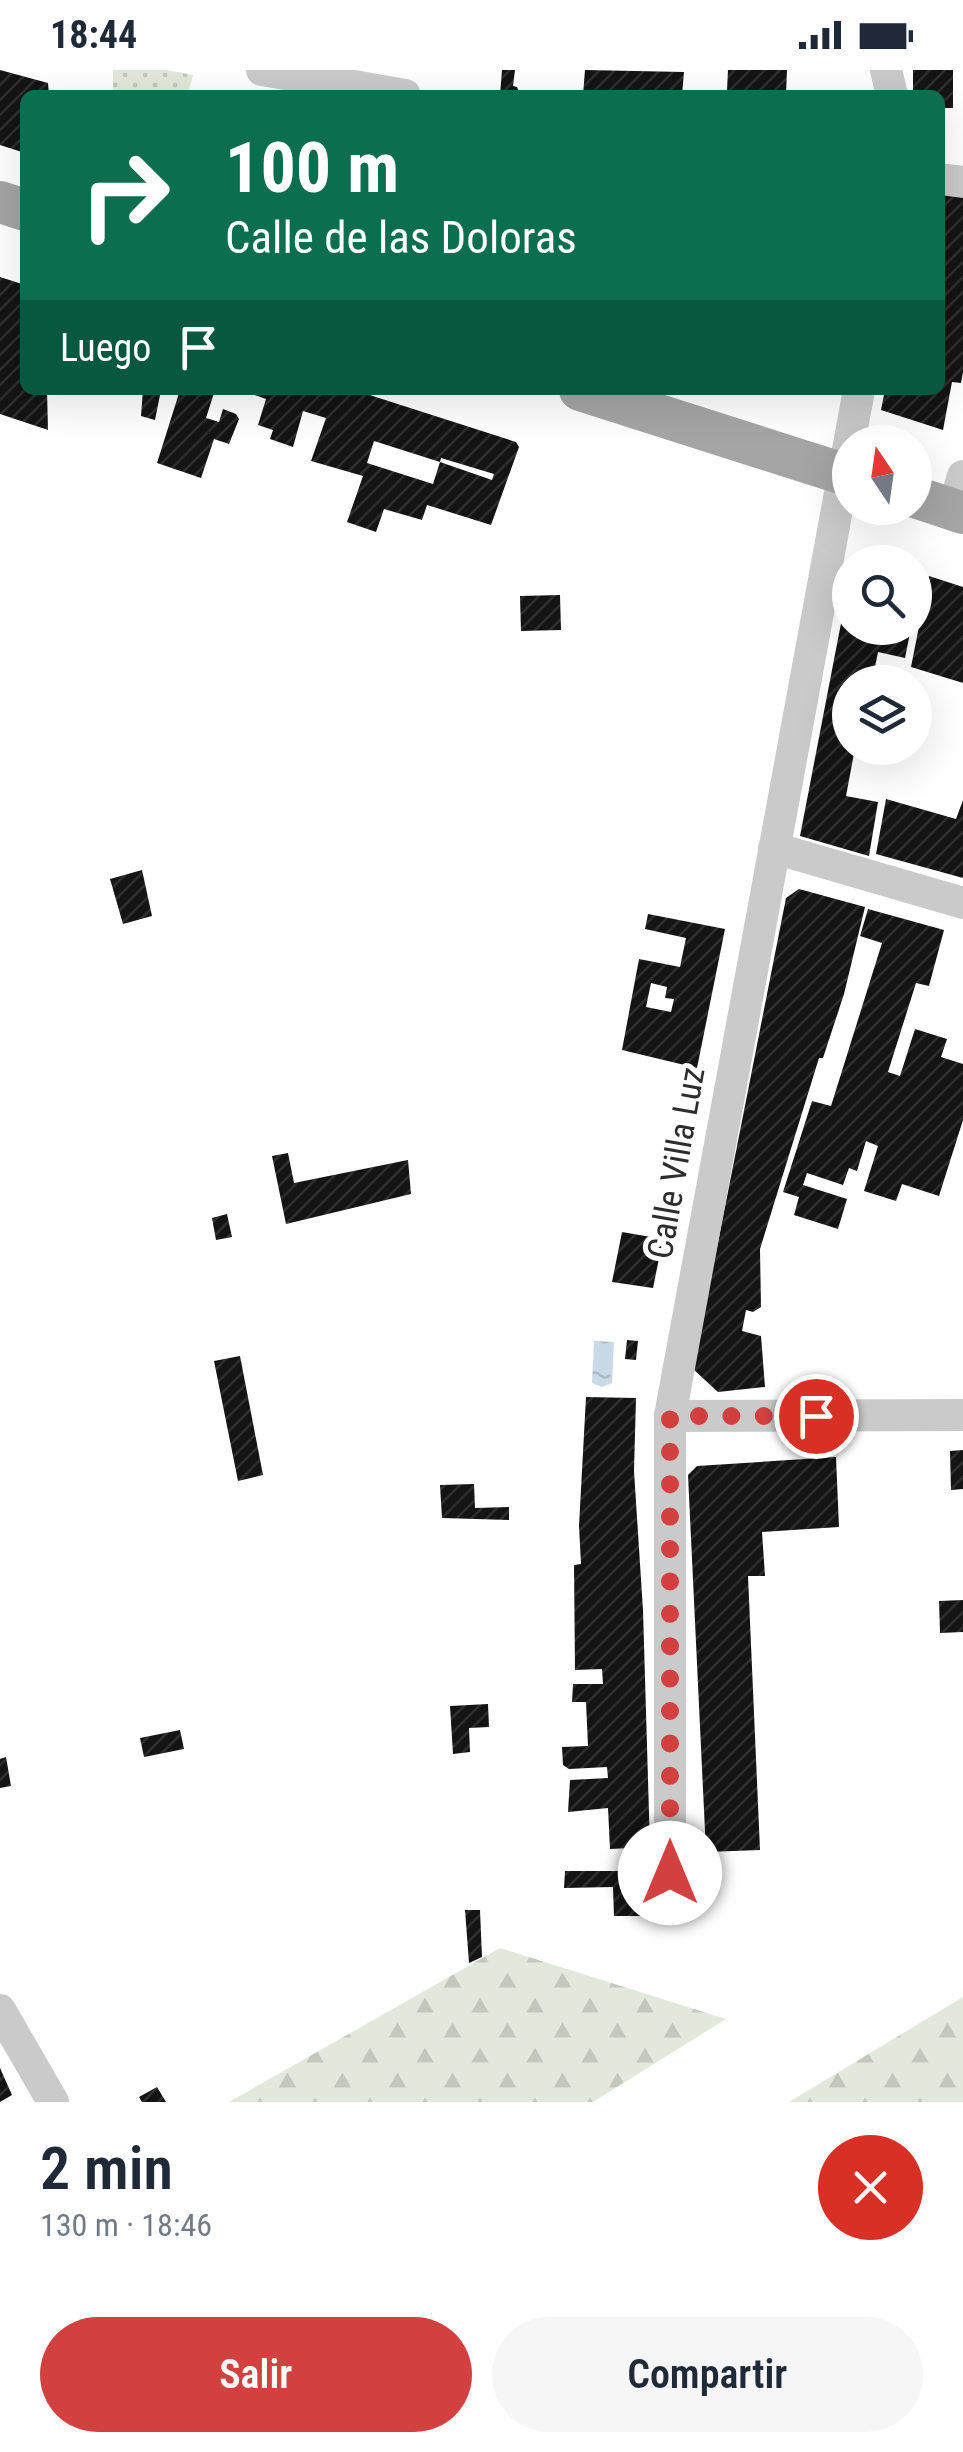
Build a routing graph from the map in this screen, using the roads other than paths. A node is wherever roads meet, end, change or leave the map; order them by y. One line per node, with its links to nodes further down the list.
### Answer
1 (262, 70): 2 (street)
2 (376, 90)
3 (596, 395): 6 (main road)
4 (858, 395): 5 (street, Calle Villa Luz)
5 (854, 425)
6 (832, 471)
7 (836, 525): 8 (street, Calle Villa Luz)
8 (774, 848): 9 (street); 10 (street, Calle Villa Luz)
9 (963, 903)
10 (670, 1416): 11 (street); 12 (street, Calle Villa Luz)
11 (963, 1416)
12 (670, 1873)
13 (0, 2010): 14 (street)
14 (54, 2102)

